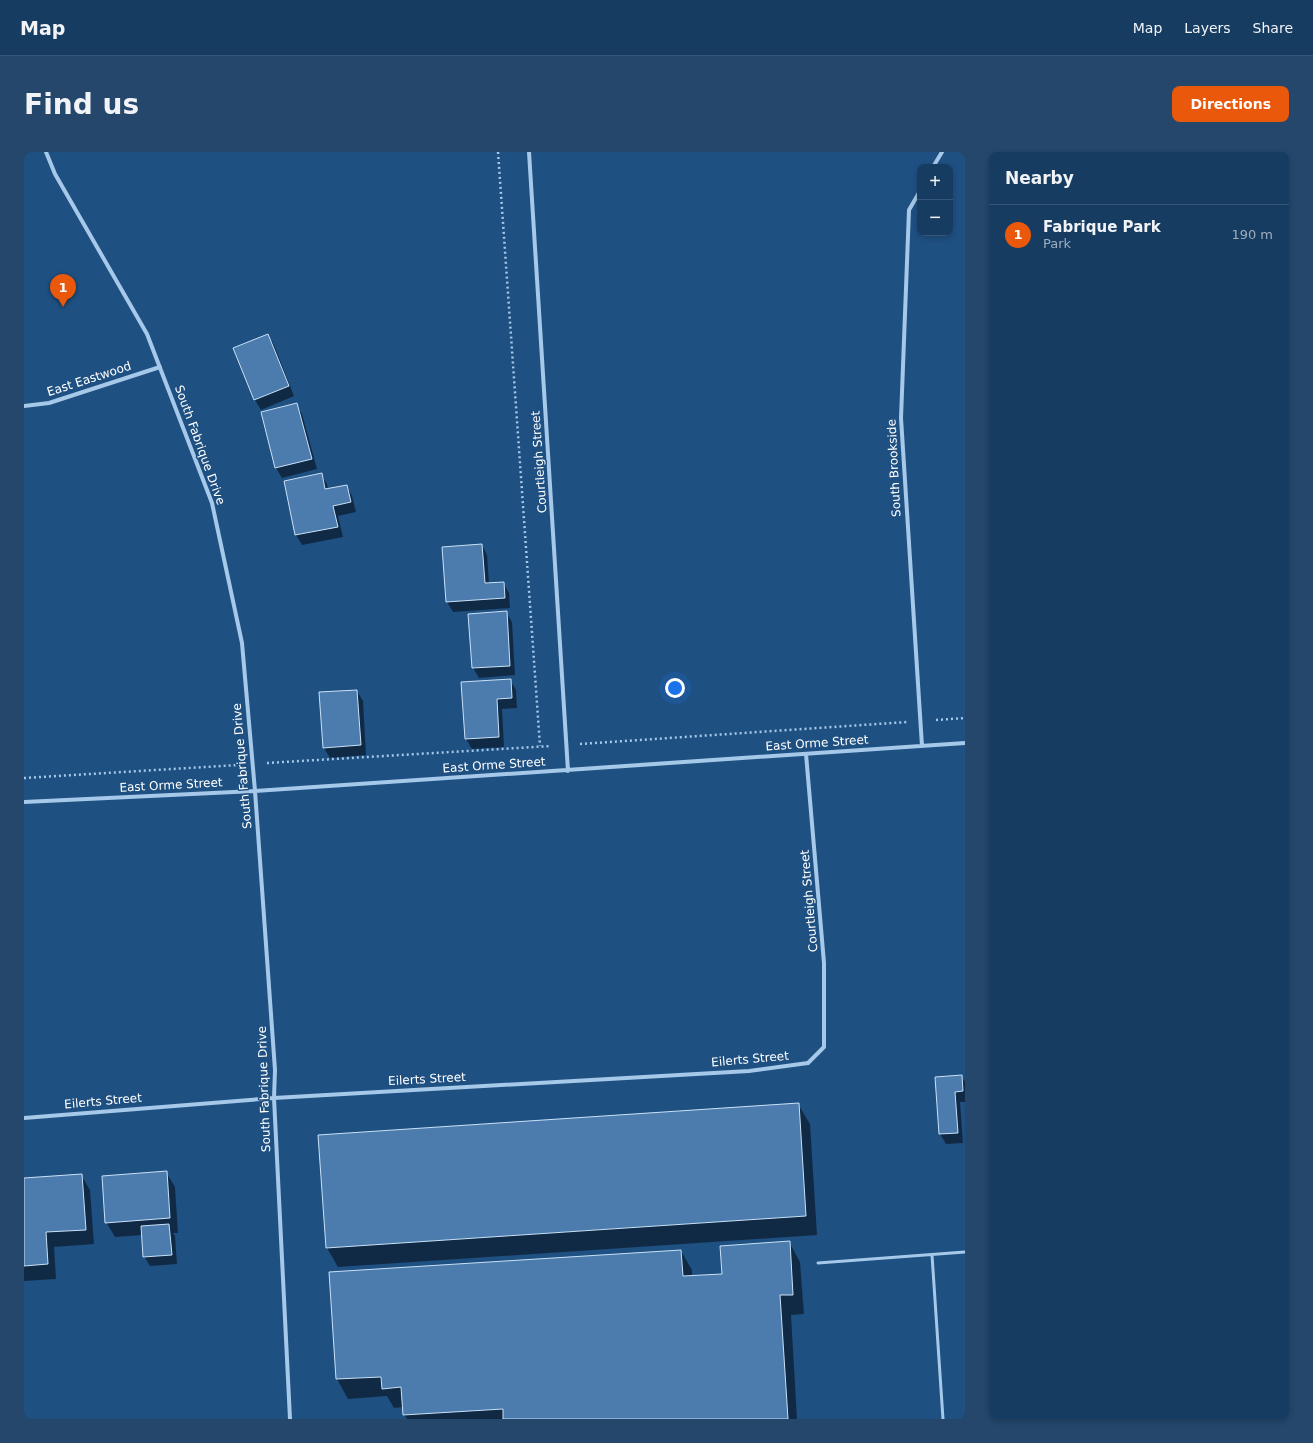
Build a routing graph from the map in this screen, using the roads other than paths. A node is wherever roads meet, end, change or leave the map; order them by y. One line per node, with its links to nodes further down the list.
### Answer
1 (46, 152): 6 (street, South Fabrique Drive)
2 (529, 152): 11 (street, Courtleigh Street)
3 (942, 152): 4 (street)
4 (935, 164)
5 (917, 196): 9 (street, South Brookside)
6 (160, 367): 7 (street, East Eastwood); 12 (street, South Fabrique Drive)
7 (24, 406)
8 (965, 743): 9 (street, East Orme Street)
9 (922, 746): 10 (street, East Orme Street)
10 (806, 754): 11 (street, East Orme Street); 14 (street, Courtleigh Street)
11 (568, 770): 12 (street, East Orme Street)
12 (255, 791): 13 (street, East Orme Street); 15 (street, South Fabrique Drive)
13 (24, 802)
14 (824, 1047): 15 (street, Eilerts Street)
15 (274, 1098): 16 (street, Eilerts Street); 20 (street, South Fabrique Drive)
16 (24, 1118)
17 (965, 1252): 18 (lane)
18 (932, 1255): 19 (lane); 21 (lane)
19 (818, 1263)
20 (290, 1419)
21 (943, 1419)

